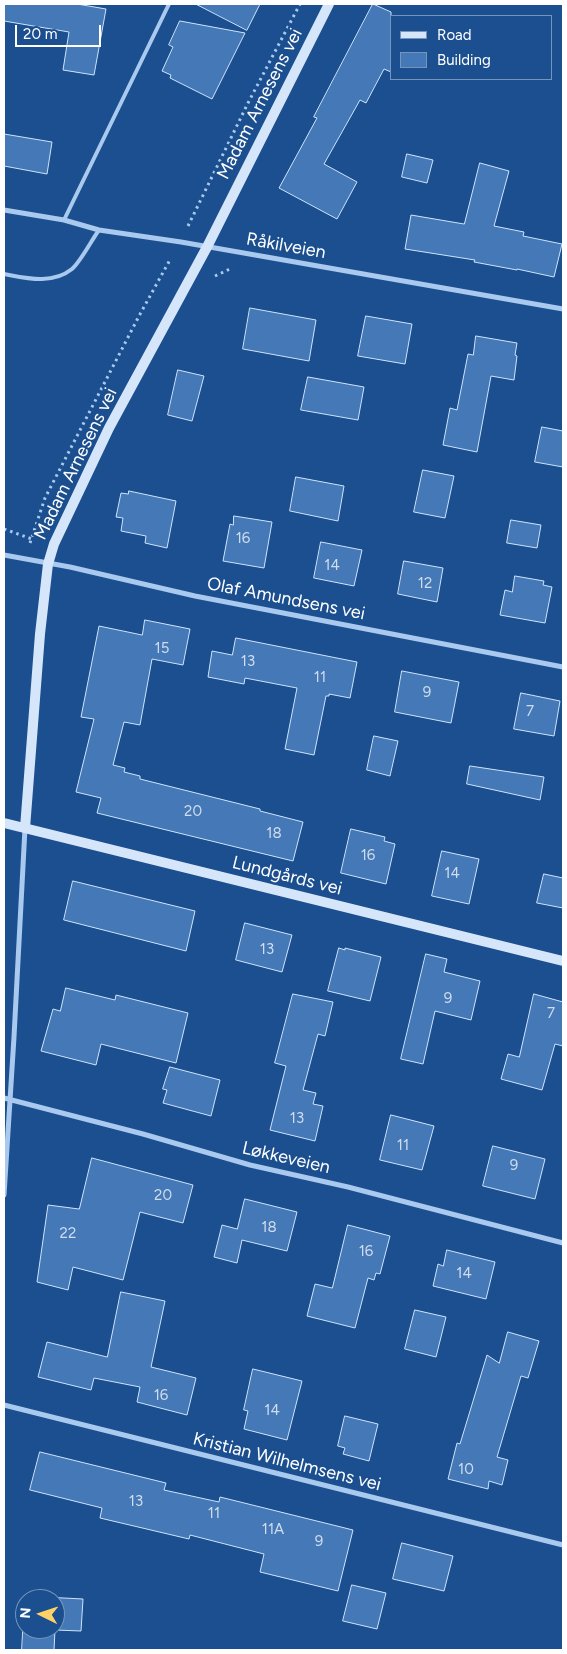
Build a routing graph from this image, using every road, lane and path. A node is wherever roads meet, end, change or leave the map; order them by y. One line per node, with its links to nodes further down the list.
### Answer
1 (169, 4): 5 (lane)
2 (300, 4): 7 (path)
3 (329, 4): 8 (street, Madam Arnesens vei)
4 (4, 210): 5 (street, Råkilveien)
5 (64, 220): 6 (street, Råkilveien)
6 (99, 230): 7 (street, Råkilveien); 9 (lane)
7 (180, 242): 8 (street, Råkilveien); 11 (path)
8 (207, 247): 10 (street, Råkilveien); 13 (street, Madam Arnesens vei)
9 (4, 274)
10 (563, 309)
11 (4, 530)
12 (4, 555): 13 (street, Olaf Amundsens vei)
13 (48, 564): 14 (street, Olaf Amundsens vei); 16 (street, Madam Arnesens vei)
14 (563, 667)
15 (4, 823): 16 (street, Lundgårds vei)
16 (25, 828): 17 (street, Lundgårds vei); 18 (street, Madam Arnesens vei)
17 (563, 961)
18 (7, 1099): 19 (street, Madam Arnesens vei); 20 (street, Løkkeveien)
19 (4, 1195)
20 (563, 1243)
21 (4, 1405): 22 (street, Kristian Wilhelmsens vei)
22 (563, 1545)

